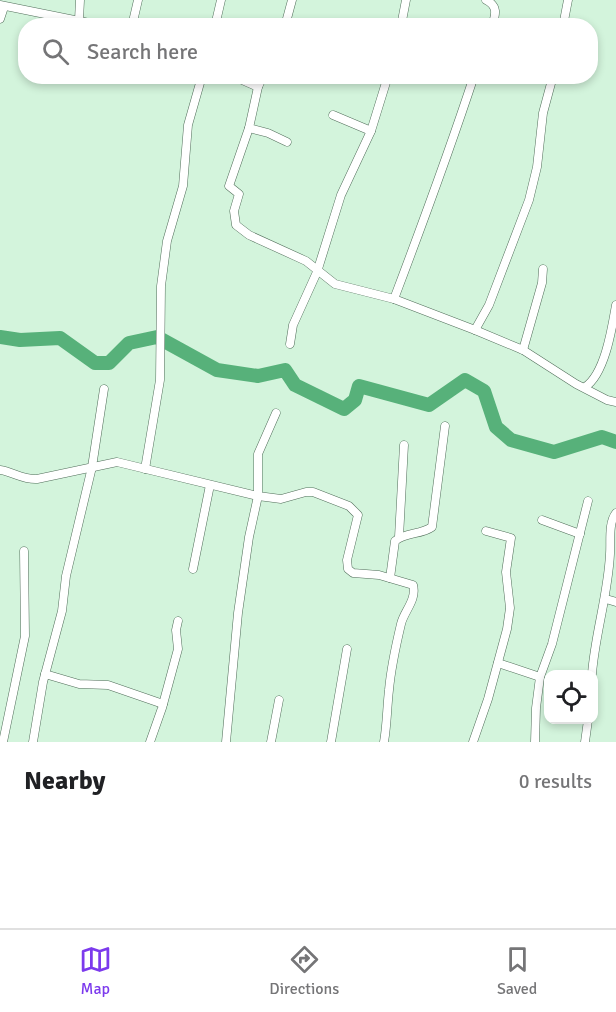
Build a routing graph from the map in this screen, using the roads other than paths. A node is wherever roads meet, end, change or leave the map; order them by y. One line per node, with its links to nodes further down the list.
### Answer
1 (80, 0): 10 (street)
2 (138, 0): 11 (street)
3 (221, 0): 12 (street)
4 (291, 0): 13 (street)
5 (406, 0): 14 (street)
6 (486, 0): 15 (street)
7 (568, 0): 16 (street)
8 (2, 6): 9 (street); 17 (street)
9 (64, 18)
10 (79, 18)
11 (134, 18)
12 (217, 18)
13 (287, 18)
14 (403, 18)
15 (495, 18)
16 (565, 18)
17 (0, 19)
18 (200, 84): 43 (street)
19 (251, 84): 24 (street)
20 (259, 84): 24 (street)
21 (386, 84): 27 (street)
22 (471, 84): 31 (street)
23 (551, 84): 33 (street)
24 (258, 87): 26 (street)
25 (333, 115): 27 (street)
26 (249, 128): 28 (street); 30 (street)
27 (371, 131): 30 (street)
28 (287, 142)
29 (543, 269): 35 (street)
30 (317, 272): 31 (street); 34 (street)
31 (394, 299): 33 (street)
32 (616, 305): 36 (street)
33 (475, 330): 35 (street)
34 (290, 344)
35 (523, 350): 36 (street)
36 (585, 387): 38 (street)
37 (104, 389): 42 (street)
38 (616, 402)
39 (276, 413): 46 (street)
40 (445, 426): 52 (street)
41 (404, 444): 52 (street)
42 (92, 466): 43 (street); 44 (street); 62 (street)
43 (146, 469): 45 (street)
44 (0, 470)
45 (210, 485): 46 (street); 54 (street)
46 (258, 496): 55 (street); 70 (street)
47 (588, 501): 51 (street)
48 (616, 513): 56 (street)
49 (542, 520): 51 (street)
50 (486, 531): 60 (street)
51 (580, 534): 63 (street)
52 (399, 537): 55 (street)
53 (24, 551): 67 (street)
54 (193, 569)
55 (390, 578): 73 (street)
56 (606, 599): 57 (street); 61 (street)
57 (616, 602)
58 (178, 621): 65 (street)
59 (347, 649): 72 (street)
60 (498, 663): 63 (street); 74 (street)
61 (592, 670)
62 (45, 674): 65 (street); 68 (street)
63 (540, 677): 75 (street)
64 (279, 700): 71 (street)
65 (163, 704): 69 (street)
66 (587, 724): 76 (street)
67 (3, 742)
68 (33, 742)
69 (150, 742)
70 (226, 742)
71 (271, 742)
72 (330, 742)
73 (384, 742)
74 (473, 742)
75 (535, 742)
76 (585, 742)

